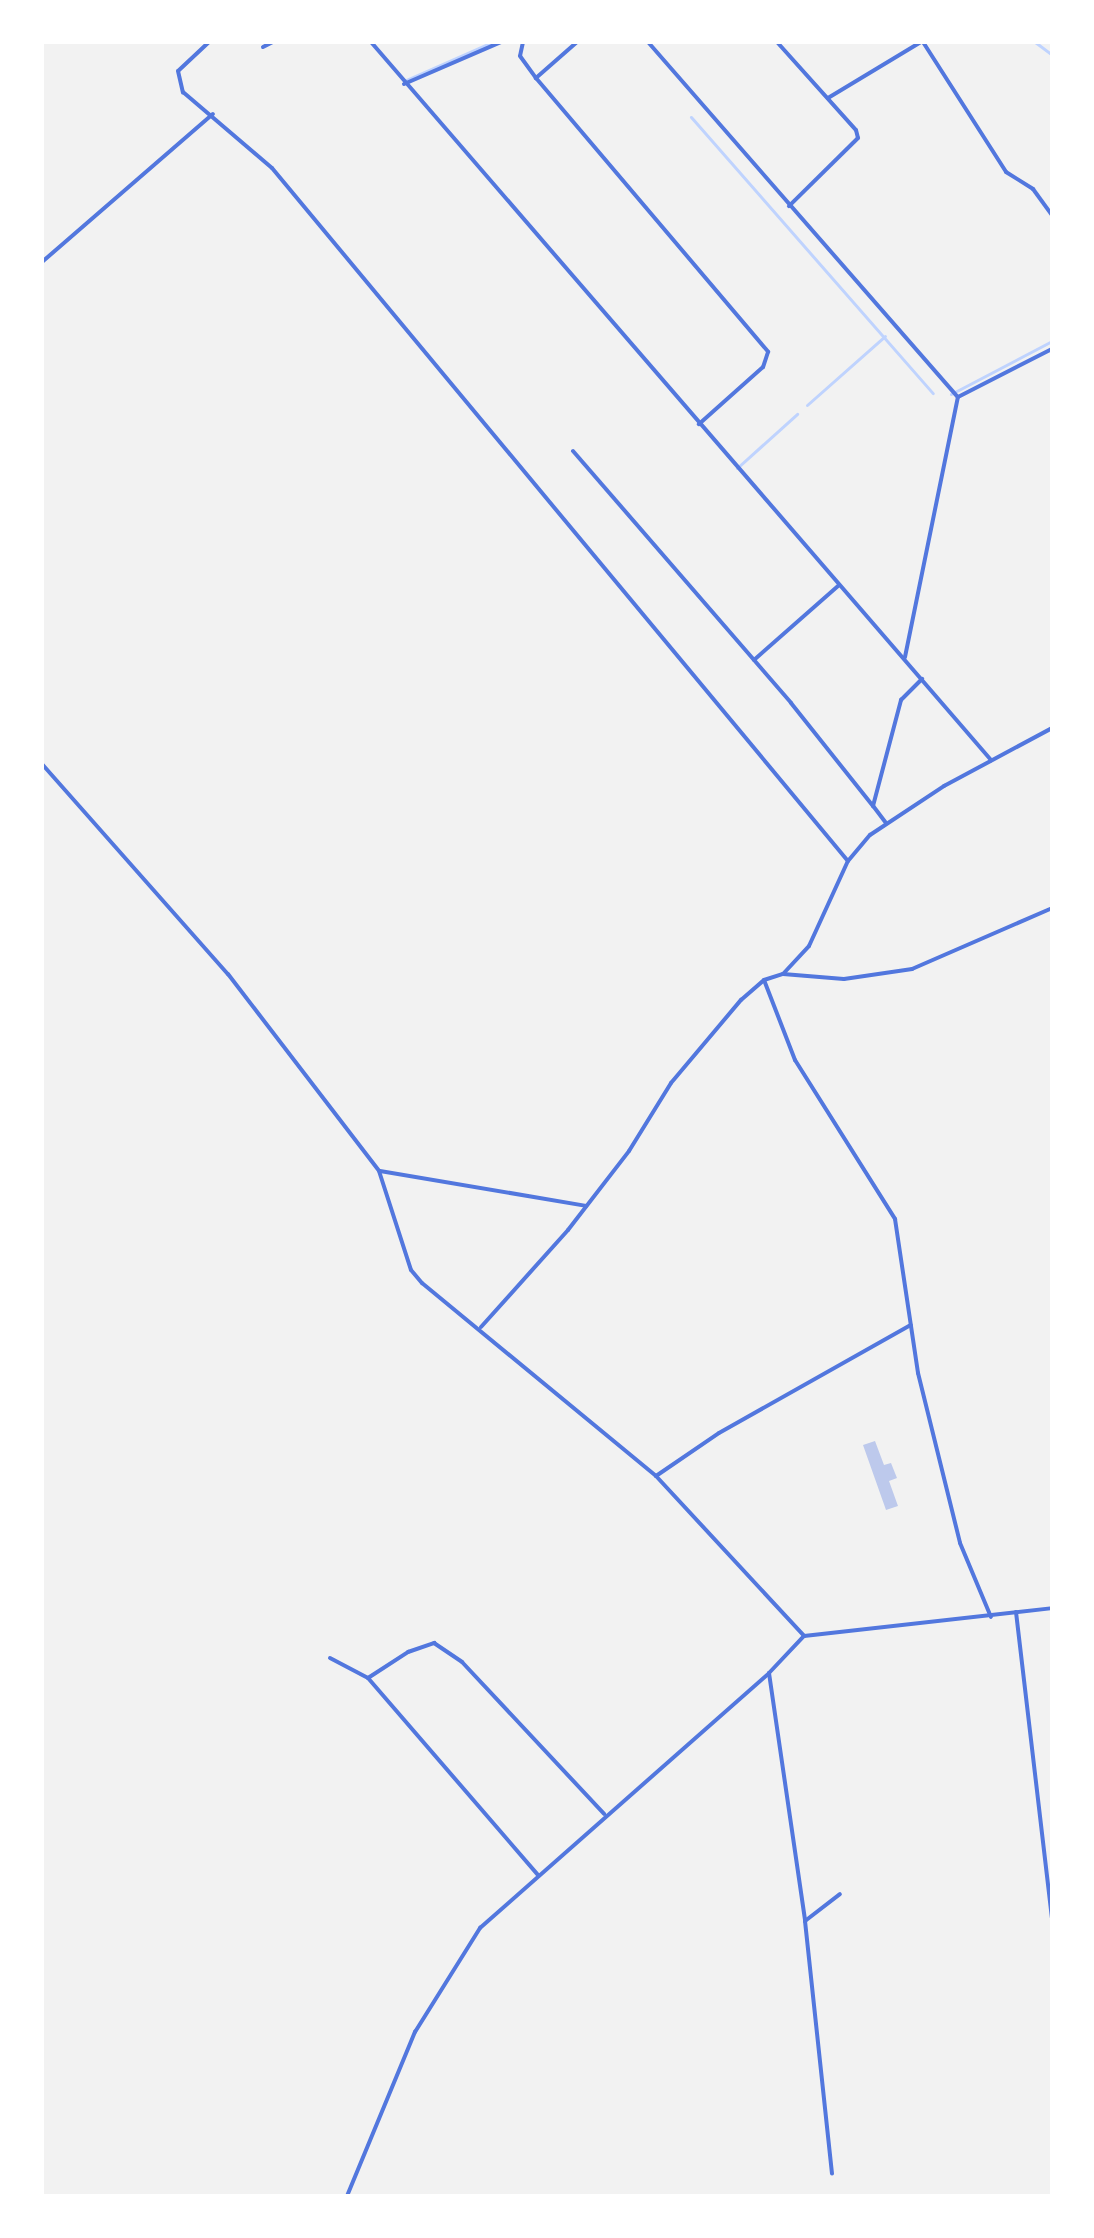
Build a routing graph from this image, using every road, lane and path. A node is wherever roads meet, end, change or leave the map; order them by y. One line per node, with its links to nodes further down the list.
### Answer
1 (209, 42): 14 (street)
2 (273, 42): 10 (street)
3 (371, 42): 12 (street)
4 (501, 42): 12 (street)
5 (523, 42): 11 (street)
6 (577, 42): 11 (street)
7 (648, 42): 15 (street)
8 (777, 42): 13 (street)
9 (922, 42): 13 (street); 16 (street)
10 (263, 47)
11 (536, 78): 20 (street)
12 (403, 84): 20 (street)
13 (828, 98): 15 (street)
14 (213, 114): 17 (street); 31 (street)
15 (789, 206): 19 (street)
16 (1052, 215)
17 (42, 262)
18 (1052, 349): 19 (street)
19 (958, 397): 23 (street)
20 (699, 424): 22 (street)
21 (573, 451): 24 (street)
22 (838, 586): 23 (street); 24 (street)
23 (905, 659): 25 (street)
24 (754, 660): 29 (street)
25 (922, 679): 27 (street); 29 (street)
26 (1052, 728): 27 (street)
27 (991, 760): 30 (street)
28 (42, 764): 35 (street)
29 (873, 806): 30 (street)
30 (887, 823): 31 (street)
31 (848, 861): 33 (street)
32 (1052, 908): 33 (street)
33 (783, 974): 34 (street)
34 (764, 980): 36 (street); 37 (street)
35 (379, 1171): 36 (street); 38 (street)
36 (586, 1206): 38 (street)
37 (911, 1325): 39 (street); 42 (street)
38 (481, 1327): 39 (street)
39 (656, 1476): 43 (street)
40 (1052, 1608): 41 (street)
41 (1016, 1612): 42 (street); 50 (street)
42 (991, 1617): 43 (street)
43 (804, 1636): 45 (street)
44 (330, 1658): 46 (street)
45 (769, 1673): 47 (street); 51 (street)
46 (368, 1678): 47 (street); 48 (street)
47 (604, 1814): 48 (street)
48 (538, 1875): 53 (street)
49 (840, 1894): 51 (street)
50 (1052, 1918)
51 (805, 1921): 52 (street)
52 (832, 2174)
53 (347, 2196)

